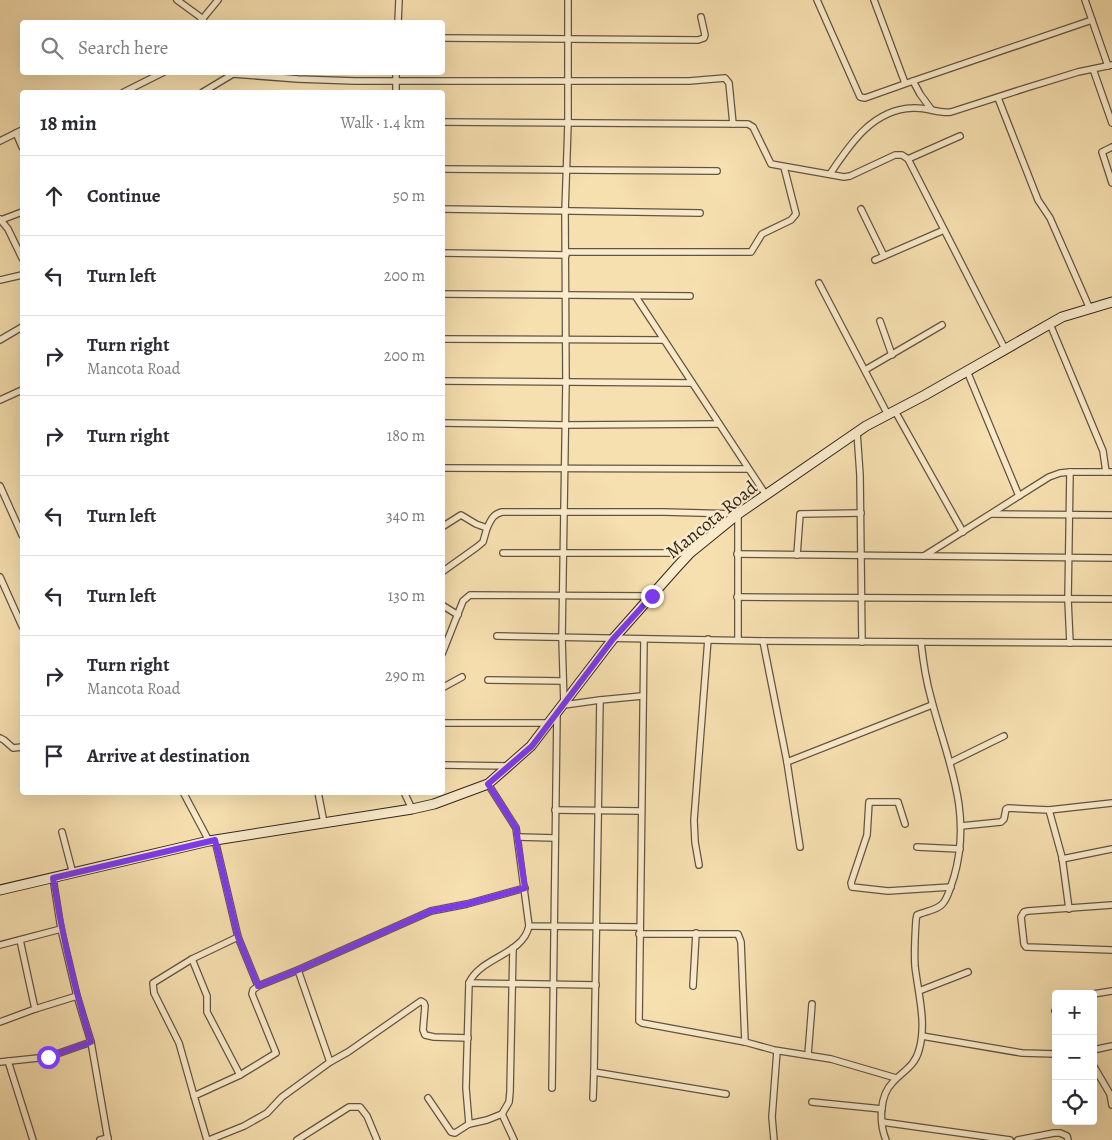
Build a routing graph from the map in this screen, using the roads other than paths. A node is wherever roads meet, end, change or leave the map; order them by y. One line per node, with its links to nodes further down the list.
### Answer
1 (177, 0): 9 (street)
2 (218, 0): 10 (street)
3 (399, 0): 11 (street)
4 (568, 0): 14 (street)
5 (818, 0): 23 (street)
6 (874, 0): 23 (street)
7 (1085, 0): 12 (street)
8 (702, 17): 14 (street)
9 (201, 20)
10 (203, 20)
11 (398, 20)
12 (1092, 20): 15 (street); 21 (street)
13 (445, 38): 14 (street)
14 (568, 40): 22 (street)
15 (1110, 66): 16 (street)
16 (1093, 69): 27 (street); 30 (street)
17 (158, 75): 24 (street)
18 (228, 75): 25 (street)
19 (253, 75): 20 (street)
20 (396, 76): 22 (street); 26 (street)
21 (913, 80): 23 (street); 28 (street)
22 (568, 81): 31 (street); 32 (street)
23 (905, 84)
24 (128, 90)
25 (206, 90)
26 (396, 90)
27 (998, 98): 28 (street); 67 (street)
28 (931, 109): 45 (street)
29 (445, 122): 31 (street)
30 (1112, 123)
31 (568, 124): 32 (street); 42 (street)
32 (733, 124): 40 (street)
33 (20, 131): 34 (street)
34 (16, 134): 36 (street); 37 (street)
35 (960, 136): 39 (street)
36 (0, 141)
37 (20, 143)
38 (1112, 147): 44 (street)
39 (908, 160): 45 (street); 53 (street)
40 (784, 167): 45 (street); 56 (street)
41 (445, 169): 42 (street)
42 (566, 169): 43 (street); 49 (street)
43 (717, 171)
44 (1110, 172): 46 (street)
45 (830, 174)
46 (1112, 183)
47 (445, 209): 49 (street)
48 (861, 209): 57 (street)
49 (565, 212): 51 (street); 56 (street)
50 (20, 213): 52 (street)
51 (700, 213)
52 (1, 219): 54 (street)
53 (944, 230): 57 (street); 76 (street)
54 (20, 253)
55 (445, 253): 56 (street)
56 (566, 254): 63 (street)
57 (884, 256): 58 (street)
58 (875, 260)
59 (20, 275): 60 (street)
60 (0, 280)
61 (819, 283): 78 (street)
62 (445, 294): 63 (street)
63 (565, 296): 65 (street); 74 (street)
64 (690, 296): 65 (street)
65 (636, 297): 75 (street)
66 (1112, 302): 67 (main road, Mancota Road)
67 (1090, 309): 69 (main road, Mancota Road)
68 (880, 321): 77 (street)
69 (1050, 324): 76 (main road, Mancota Road); 94 (street)
70 (942, 325): 77 (street)
71 (20, 328): 73 (street)
72 (445, 339): 74 (street)
73 (0, 340)
74 (566, 340): 75 (street); 81 (street)
75 (664, 340): 82 (street)
76 (1005, 349): 79 (main road, Mancota Road)
77 (892, 356): 78 (street)
78 (865, 370): 85 (street)
79 (967, 371): 85 (main road, Mancota Road); 97 (street)
80 (445, 380): 81 (street)
81 (566, 382): 82 (street); 88 (street)
82 (692, 383): 87 (street)
83 (20, 391): 84 (street)
84 (0, 400)
85 (892, 413): 89 (main road, Mancota Road); 107 (street)
86 (445, 423): 88 (street)
87 (719, 424): 88 (street); 92 (street)
88 (565, 425): 90 (street)
89 (857, 432): 96 (main road, Mancota Road); 99 (street)
90 (565, 467): 91 (street); 92 (street); 98 (street)
91 (445, 468)
92 (748, 469): 96 (street)
93 (1070, 472): 94 (street); 97 (street); 102 (street)
94 (1109, 472)
95 (0, 486): 106 (street)
96 (766, 495): 100 (main road, Mancota Road)
97 (1019, 496): 101 (street)
98 (564, 512): 100 (street); 105 (street); 108 (street)
99 (861, 513): 112 (street); 113 (street)
100 (738, 514): 110 (main road, Mancota Road); 111 (street)
101 (992, 514): 102 (street); 107 (street)
102 (1070, 515): 103 (street); 115 (street)
103 (1112, 515)
104 (445, 525): 105 (street)
105 (487, 528): 117 (street)
106 (20, 531)
107 (963, 532): 114 (street)
108 (563, 552): 109 (street); 110 (street); 119 (street)
109 (502, 553)
110 (690, 554): 120 (main road, Mancota Road)
111 (737, 554): 112 (street); 121 (street)
112 (797, 554): 113 (street)
113 (861, 555): 114 (street); 122 (street)
114 (924, 556): 115 (street)
115 (1069, 557): 116 (street); 123 (street)
116 (1112, 558)
117 (445, 570)
118 (0, 577): 127 (street)
119 (564, 595): 120 (street); 126 (street); 129 (street)
120 (652, 596): 130 (main road, Mancota Road)
121 (737, 597): 122 (street); 133 (street)
122 (861, 597): 123 (street); 135 (street)
123 (1068, 600): 124 (street); 137 (street)
124 (1112, 600)
125 (445, 607): 126 (street)
126 (458, 615): 139 (street)
127 (20, 622)
128 (497, 636): 129 (street)
129 (562, 638): 130 (street); 142 (street)
130 (613, 639): 132 (street); 147 (main road, Mancota Road)
131 (708, 639): 132 (street); 133 (street); 180 (street)
132 (644, 640): 144 (street)
133 (738, 640): 134 (street)
134 (763, 641): 135 (street); 154 (street)
135 (862, 642): 136 (street)
136 (921, 642): 137 (street); 146 (street)
137 (1070, 643): 138 (street)
138 (1112, 643)
139 (445, 647)
140 (462, 676): 143 (street)
141 (488, 680): 142 (street)
142 (563, 681): 147 (street)
143 (445, 686)
144 (642, 696): 145 (street); 167 (street)
145 (600, 700): 147 (street); 165 (street)
146 (932, 704): 154 (street); 155 (street)
147 (564, 705): 148 (main road, Mancota Road)
148 (557, 714): 150 (main road, Mancota Road); 164 (street)
149 (445, 723): 150 (street)
150 (549, 723): 157 (main road, Mancota Road)
151 (1004, 736): 155 (street)
152 (0, 738): 153 (street)
153 (20, 747)
154 (786, 762): 175 (street)
155 (951, 762): 170 (street)
156 (445, 765): 157 (street)
157 (508, 766): 158 (main road, Mancota Road)
158 (488, 784): 163 (main road, Mancota Road); 172 (street)
159 (185, 795): 174 (street)
160 (319, 795): 168 (street)
161 (405, 795): 163 (street)
162 (1112, 803): 166 (street)
163 (412, 810): 168 (main road, Mancota Road)
164 (556, 810): 165 (street); 173 (street)
165 (597, 810): 167 (street); 190 (street)
166 (1049, 810): 170 (street); 179 (street)
167 (641, 812): 191 (street)
168 (324, 823): 174 (main road, Mancota Road)
169 (905, 824): 183 (street)
170 (961, 826): 177 (street)
171 (62, 832): 181 (street)
172 (518, 837): 173 (street); 184 (street)
173 (555, 838): 189 (street)
174 (212, 841): 181 (main road, Mancota Road); 195 (street)
175 (800, 847)
176 (917, 847): 177 (street)
177 (960, 849): 183 (street)
178 (1112, 849): 179 (street)
179 (1062, 859): 187 (street)
180 (699, 865)
181 (73, 874): 182 (main road, Mancota Road)
182 (53, 878): 185 (main road, Mancota Road); 192 (street)
183 (951, 887): 209 (street)
184 (525, 888): 188 (street); 201 (street)
185 (0, 890)
186 (1112, 905): 187 (street)
187 (1069, 909): 199 (street)
188 (529, 926): 189 (street); 198 (street)
189 (554, 926): 190 (street); 205 (street)
190 (596, 926): 191 (street); 206 (street)
191 (639, 927): 194 (street)
192 (61, 929): 196 (street); 212 (street)
193 (696, 933): 194 (street); 208 (street); 219 (street)
194 (639, 934): 219 (street)
195 (238, 937): 200 (street); 207 (street)
196 (20, 940): 197 (street); 214 (street)
197 (0, 945)
198 (513, 948): 203 (street); 204 (street)
199 (1112, 950)
200 (192, 959): 230 (street); 234 (street)
201 (298, 970): 207 (street); 227 (street)
202 (968, 972): 209 (street)
203 (469, 983): 204 (street); 217 (street)
204 (512, 984): 205 (street); 240 (street)
205 (554, 985): 206 (street); 232 (street)
206 (596, 985): 228 (street)
207 (258, 986): 230 (street)
208 (693, 986)
209 (919, 991): 216 (street)
210 (1112, 991): 211 (street)
211 (1097, 993)
212 (77, 996): 214 (street); 218 (street)
213 (812, 1004): 224 (street)
214 (35, 1009): 215 (street)
215 (0, 1022)
216 (922, 1036): 223 (street); 231 (street)
217 (468, 1038): 227 (street); 242 (street)
218 (91, 1042): 225 (street); 244 (street)
219 (745, 1042): 222 (street)
220 (1112, 1046): 221 (street)
221 (1097, 1049)
222 (777, 1051): 224 (street); 251 (street)
223 (1052, 1054)
224 (808, 1055): 231 (street)
225 (8, 1061): 226 (street); 245 (street)
226 (0, 1062)
227 (330, 1062): 247 (street)
228 (594, 1072): 233 (street); 236 (street)
229 (1097, 1072): 238 (street)
230 (240, 1075): 234 (street)
231 (896, 1078): 239 (street)
232 (552, 1088)
233 (726, 1094)
234 (194, 1096): 247 (street)
235 (428, 1098): 242 (street)
236 (593, 1098)
237 (812, 1102): 239 (street)
238 (1112, 1105)
239 (882, 1109): 241 (street)
240 (502, 1114): 242 (street); 250 (street)
241 (882, 1122): 243 (street); 252 (street)
242 (469, 1124)
243 (987, 1138): 253 (street)
244 (108, 1139): 246 (street)
245 (33, 1140)
246 (100, 1140)
247 (208, 1140)
248 (297, 1140): 249 (street)
249 (377, 1140)
250 (514, 1140)
251 (774, 1140)
252 (886, 1140)
253 (1010, 1140)
254 (1018, 1140): 255 (street)
255 (1068, 1140)

